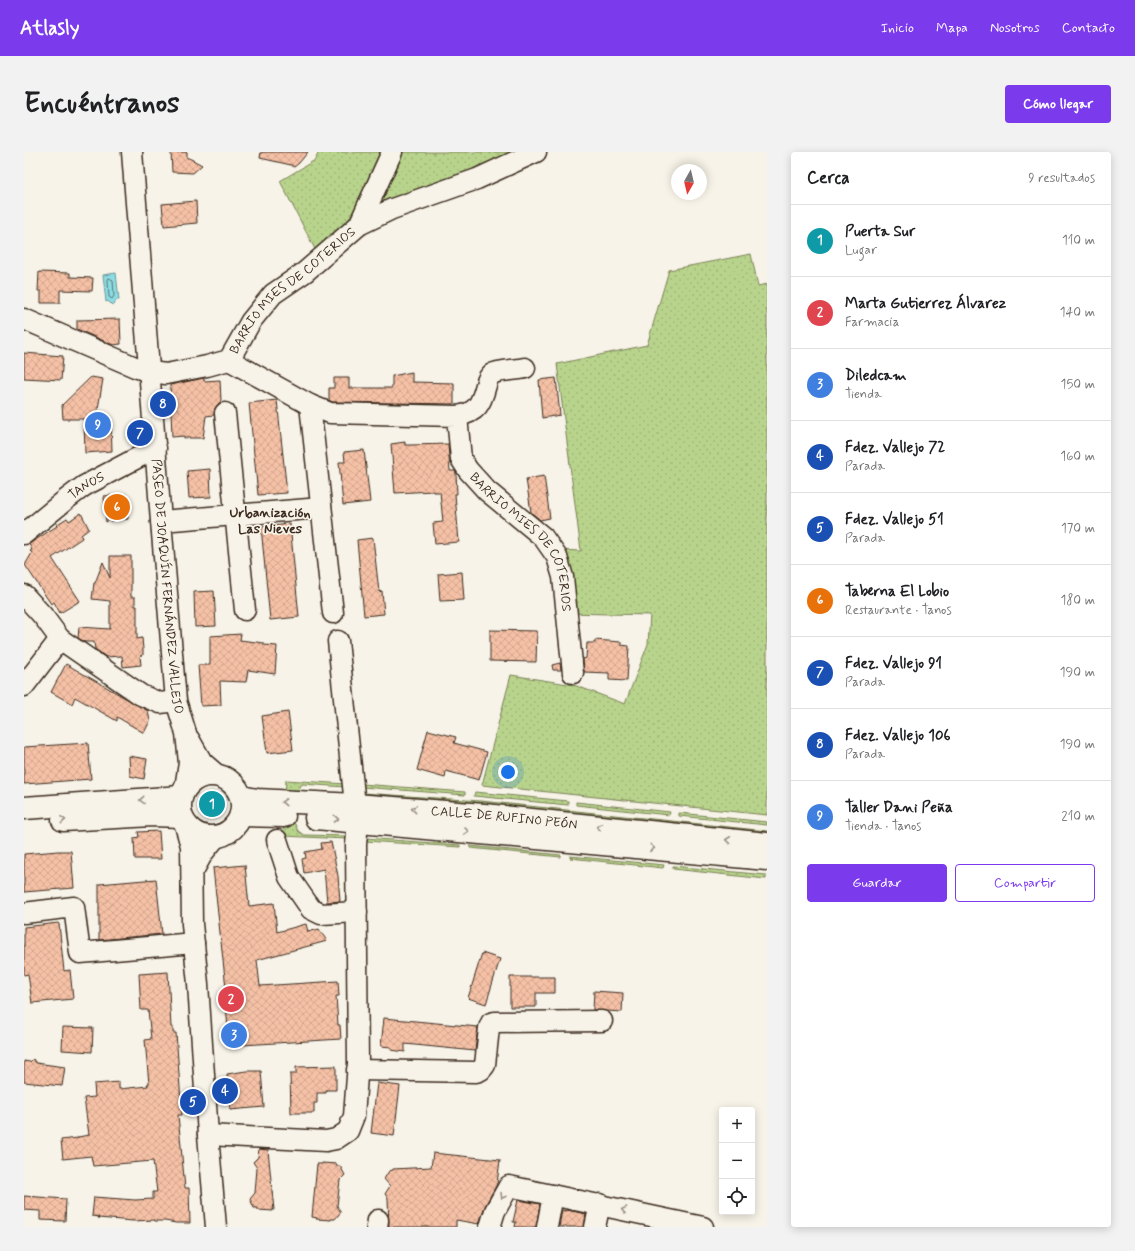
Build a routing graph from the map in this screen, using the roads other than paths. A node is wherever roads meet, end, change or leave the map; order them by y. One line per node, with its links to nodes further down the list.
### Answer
1 (132, 152): 8 (street, PASEO DE JOAQUÍN FERNÁNDEZ VALLEJO)
2 (392, 152): 4 (street, BARRIO MIES DE COTERIOS)
3 (536, 152): 4 (street, BARRIO MIES DE COTERIOS)
4 (359, 225): 6 (street, BARRIO MIES DE COTERIOS)
5 (24, 319): 8 (street, BARRIO MIES DE COTERIOS)
6 (229, 360): 8 (street, BARRIO MIES DE COTERIOS); 9 (street, BARRIO MIES DE COTERIOS)
7 (525, 368): 11 (street, BARRIO MIES DE COTERIOS)
8 (150, 372): 12 (street, PASEO DE JOAQUÍN FERNÁNDEZ VALLEJO)
9 (310, 405): 11 (street, BARRIO MIES DE COTERIOS); 13 (street)
10 (225, 413): 14 (street)
11 (457, 416): 22 (street, BARRIO MIES DE COTERIOS)
12 (156, 448): 15 (street, PASEO DE JOAQUÍN FERNÁNDEZ VALLEJO); 16 (street, TANOS)
13 (321, 508): 14 (street); 19 (street)
14 (236, 515): 15 (street); 18 (street)
15 (161, 521): 24 (street, PASEO DE JOAQUÍN FERNÁNDEZ VALLEJO)
16 (24, 534)
17 (24, 595): 20 (street)
18 (245, 610)
19 (333, 613)
20 (60, 639): 23 (street); 24 (street)
21 (338, 641): 30 (street)
22 (573, 673)
23 (26, 679)
24 (176, 701): 25 (street, PASEO DE JOAQUÍN FERNÁNDEZ VALLEJO)
25 (186, 733): 26 (street, PASEO DE JOAQUÍN FERNÁNDEZ VALLEJO); 28 (street, PASEO DE JOAQUÍN FERNÁNDEZ VALLEJO)
26 (217, 776): 27 (main road); 28 (main road)
27 (241, 806): 30 (main road, CALLE DE RUFINO PEÓN); 32 (main road)
28 (183, 807): 29 (main road, one-way to 29); 31 (main road, one-way to 28); 32 (main road); 36 (street, PASEO DE JOAQUÍN FERNÁNDEZ VALLEJO)
29 (24, 808)
30 (356, 813): 34 (main road, CALLE DE RUFINO PEÓN, one-way to 30); 35 (main road, CALLE DE RUFINO PEÓN, one-way to 35); 37 (street)
31 (24, 822)
32 (216, 837): 36 (street, PASEO DE JOAQUÍN FERNÁNDEZ VALLEJO)
33 (277, 840): 37 (street)
34 (767, 844)
35 (767, 859)
36 (192, 873): 39 (street, PASEO DE JOAQUÍN FERNÁNDEZ VALLEJO)
37 (357, 912): 41 (street)
38 (24, 913): 39 (street)
39 (194, 943): 42 (street, PASEO DE JOAQUÍN FERNÁNDEZ VALLEJO)
40 (602, 1022): 41 (street)
41 (358, 1070): 42 (street)
42 (208, 1135): 46 (street, PASEO DE JOAQUÍN FERNÁNDEZ VALLEJO)
43 (553, 1195): 44 (street); 47 (street, one-way to 47); 48 (street)
44 (600, 1204): 45 (street, one-way to 44); 49 (street)
45 (653, 1222): 50 (street)
46 (216, 1227)
47 (490, 1227)
48 (547, 1227)
49 (595, 1227)
50 (704, 1227)

